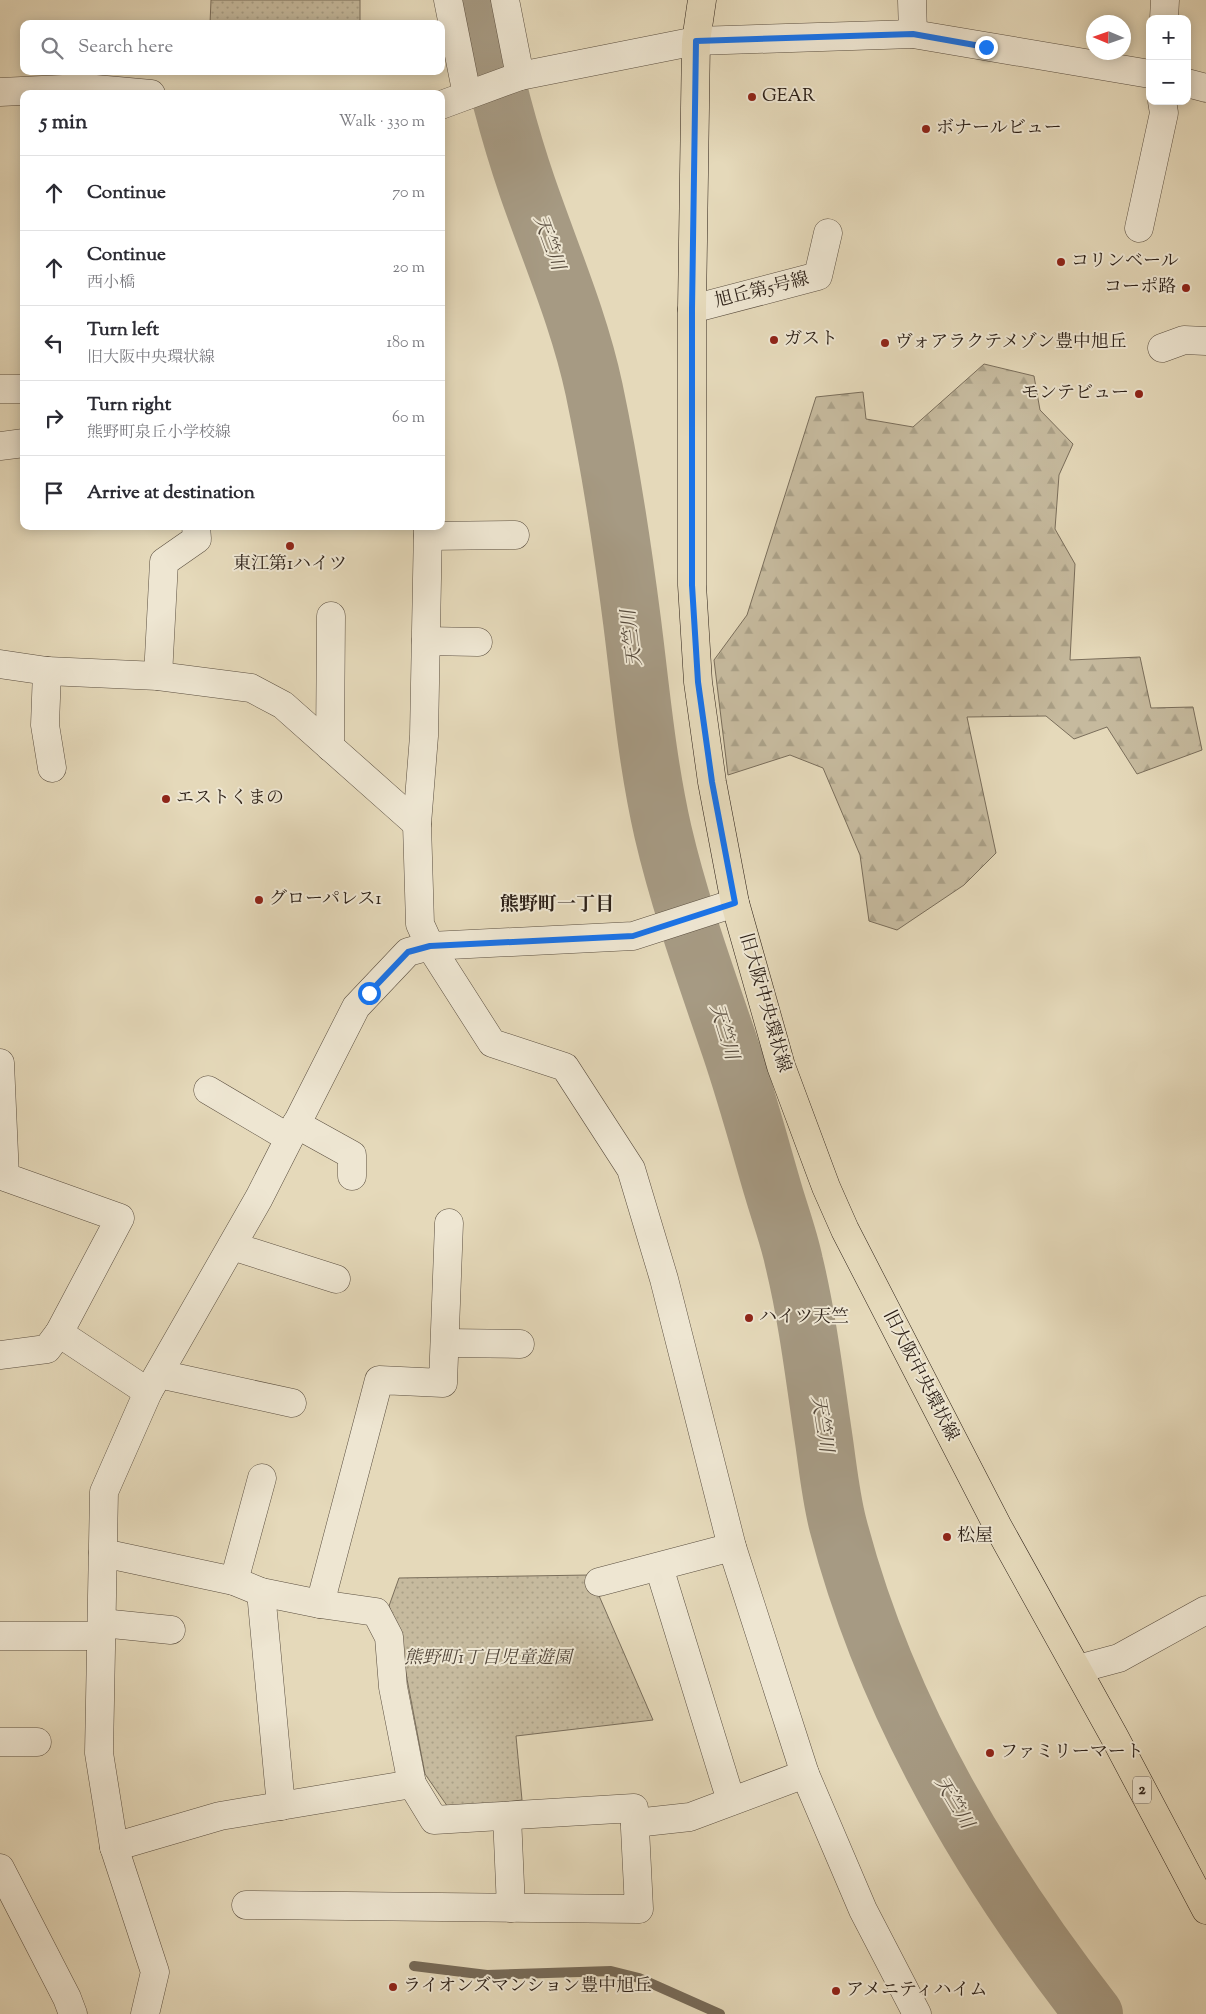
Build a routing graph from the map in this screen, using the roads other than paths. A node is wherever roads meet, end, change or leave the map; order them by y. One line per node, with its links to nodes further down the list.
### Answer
1 (448, 0): 17 (street)
2 (505, 0): 10 (street)
3 (702, 0): 8 (main road, 旧大阪中央環状線 / 2)
4 (912, 0): 7 (street)
5 (1166, 0): 6 (street)
6 (1164, 15)
7 (913, 34): 8 (street); 9 (street)
8 (696, 41): 10 (street); 22 (main road, 旧大阪中央環状線 / 2)
9 (1146, 73)
10 (516, 77): 17 (street)
11 (1191, 84): 12 (street)
12 (1206, 88)
13 (42, 90): 14 (street)
14 (106, 90)
15 (20, 91): 16 (street)
16 (0, 92)
17 (473, 93): 18 (street)
18 (445, 104)
19 (1163, 105): 20 (street)
20 (1139, 228)
21 (828, 233): 22 (street, 旭丘第5号線)
22 (692, 309): 41 (main road, 旧大阪中央環状線 / 2)
23 (1206, 341): 24 (street)
24 (1162, 348)
25 (0, 388): 26 (street)
26 (20, 389)
27 (20, 444): 28 (street)
28 (0, 446)
29 (196, 530): 37 (street)
30 (428, 531): 31 (street); 33 (street)
31 (515, 535)
32 (331, 616): 38 (street)
33 (426, 641): 34 (street); 40 (street)
34 (478, 642)
35 (0, 664): 36 (street)
36 (47, 671): 37 (street); 39 (street)
37 (158, 676): 38 (street)
38 (330, 747): 40 (street)
39 (52, 768)
40 (417, 824): 42 (street)
41 (723, 907): 42 (street); 68 (main road, 旧大阪中央環状線 / 2)
42 (430, 946): 45 (street); 57 (street)
43 (0, 1063): 50 (street)
44 (208, 1090): 45 (street)
45 (293, 1131): 46 (street); 48 (street)
46 (352, 1176)
47 (449, 1223): 51 (street)
48 (232, 1246): 49 (street); 54 (street)
49 (336, 1279)
50 (58, 1333): 53 (street); 54 (street)
51 (445, 1343): 52 (street); 63 (street)
52 (520, 1344)
53 (0, 1356)
54 (154, 1383): 55 (street); 58 (street)
55 (292, 1403)
56 (262, 1478): 60 (street)
57 (732, 1547): 59 (street); 71 (street)
58 (103, 1553): 60 (street); 65 (street)
59 (659, 1567): 61 (street); 73 (street)
60 (234, 1581): 62 (street)
61 (600, 1582)
62 (261, 1592): 63 (street); 74 (street)
63 (320, 1604): 72 (street)
64 (1206, 1610): 68 (street)
65 (102, 1629): 66 (street); 67 (street); 77 (street)
66 (171, 1630)
67 (0, 1636)
68 (1078, 1669): 81 (main road, 旧大阪中央環状線 / 2)
69 (0, 1742): 70 (street)
70 (37, 1742)
71 (806, 1774): 73 (street); 84 (street)
72 (412, 1784): 74 (street); 75 (street)
73 (732, 1801): 76 (street)
74 (281, 1806): 77 (street)
75 (507, 1816): 76 (street); 80 (street)
76 (635, 1823): 80 (street)
77 (114, 1847): 83 (street)
78 (0, 1868): 82 (street)
79 (246, 1905): 80 (street)
80 (511, 1908)
81 (1206, 1910)
82 (73, 2014)
83 (146, 2014)
84 (917, 2014)

